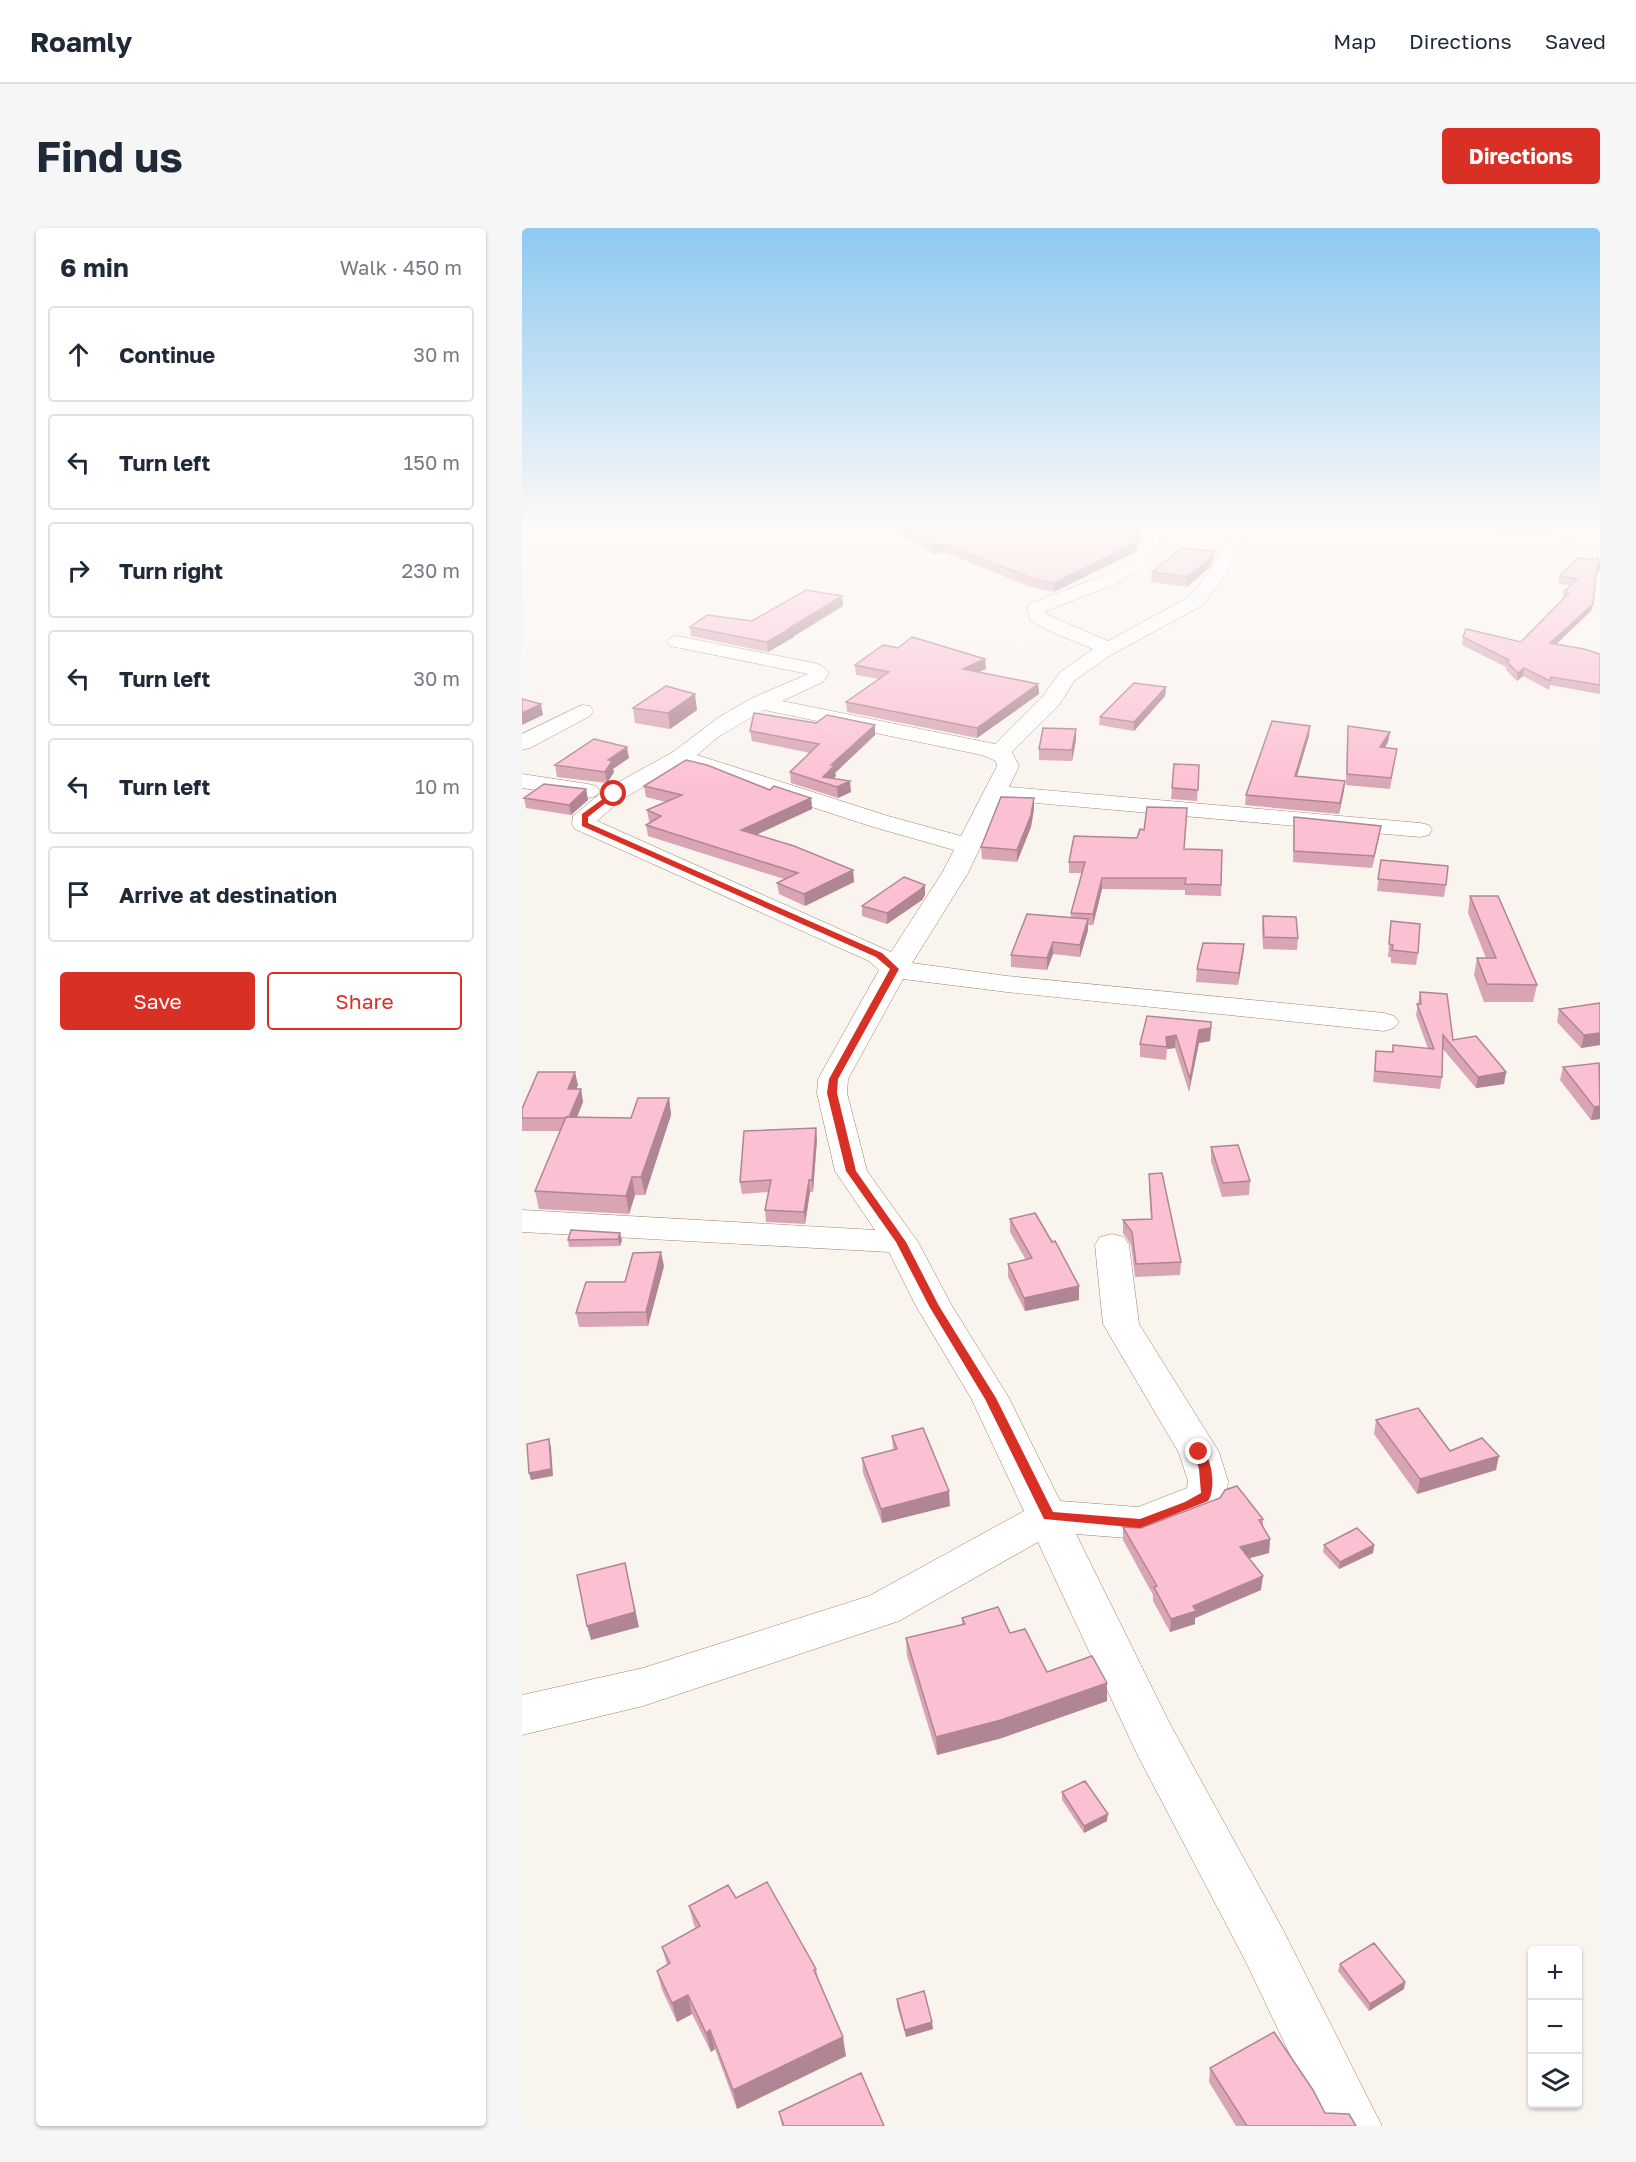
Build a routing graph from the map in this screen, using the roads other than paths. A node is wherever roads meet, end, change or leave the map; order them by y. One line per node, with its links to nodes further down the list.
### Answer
1 (1037, 613): 4 (street)
2 (1175, 613): 4 (street)
3 (677, 642): 5 (street)
4 (1108, 649): 8 (street)
5 (760, 703): 8 (street); 9 (street)
6 (582, 711): 7 (street)
7 (522, 743)
8 (999, 753): 11 (street)
9 (681, 757): 12 (street); 14 (street)
10 (522, 781): 12 (street)
11 (994, 792): 13 (street); 14 (street)
12 (614, 794): 15 (street)
13 (1420, 830)
14 (968, 846): 15 (street)
15 (894, 969): 16 (street); 18 (street)
16 (1384, 1022)
17 (522, 1221): 18 (street)
18 (901, 1242): 20 (street)
19 (1112, 1245): 20 (street)
20 (1049, 1516): 21 (street); 22 (street)
21 (522, 1715)
22 (1354, 2126)

